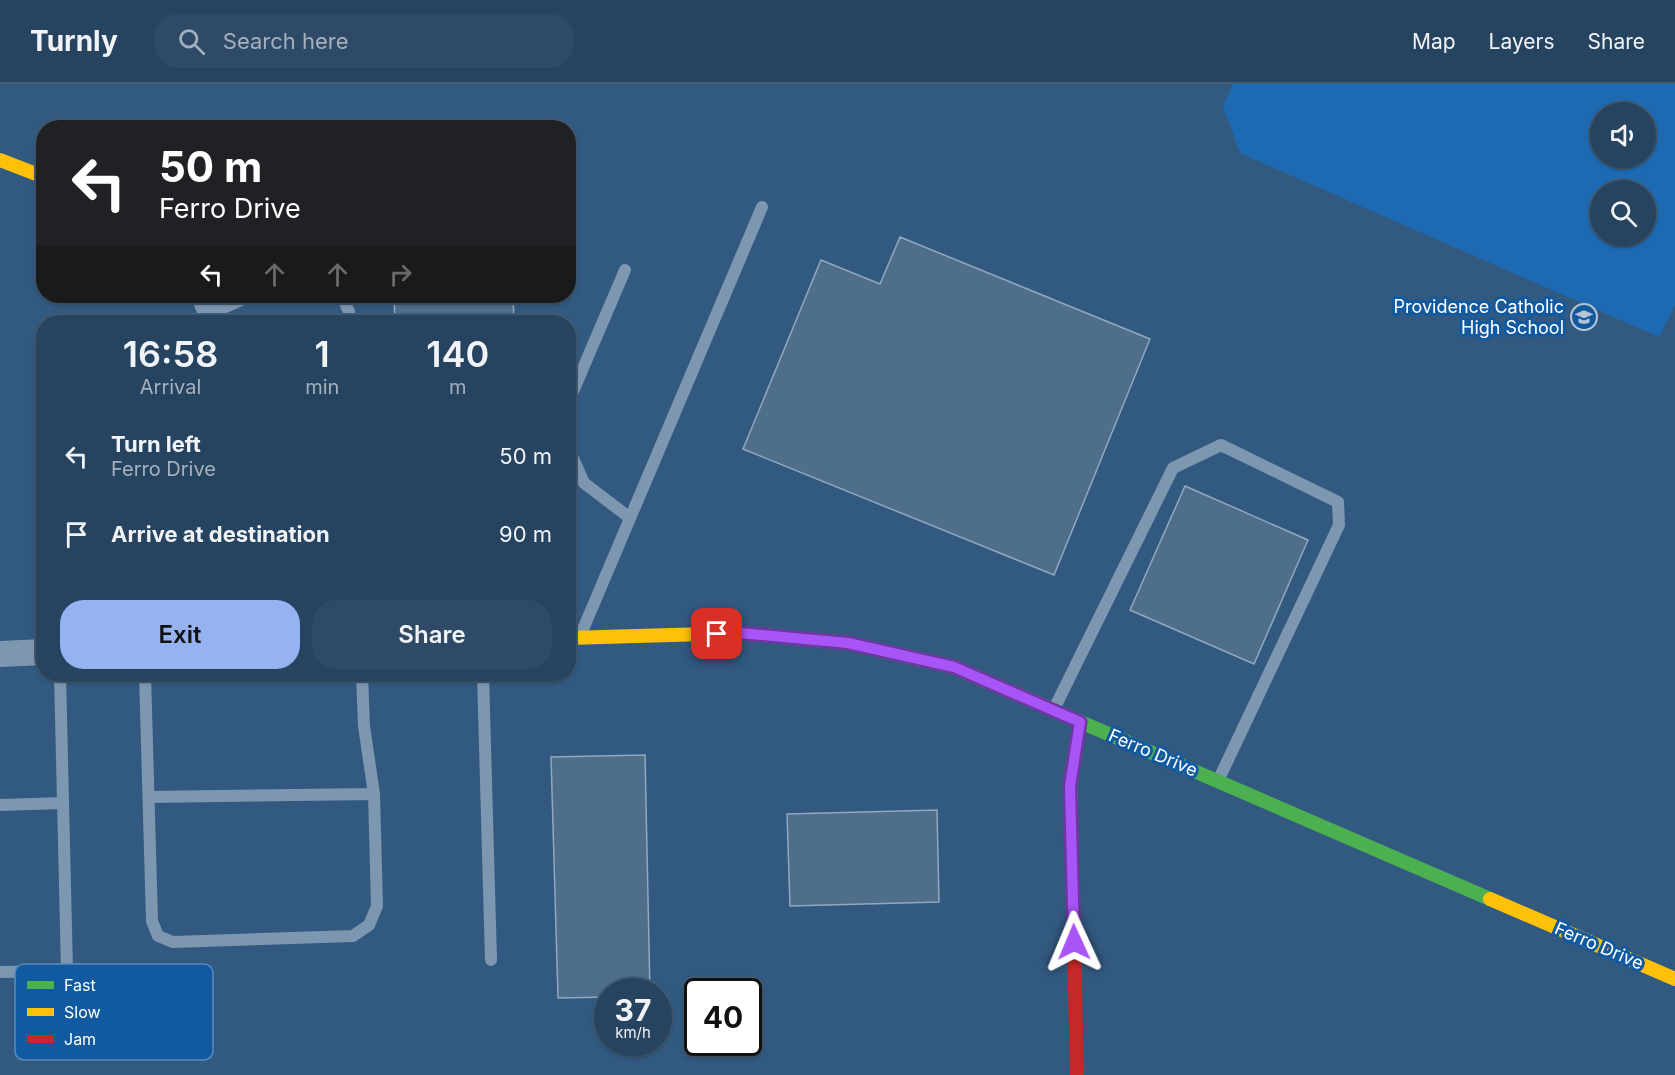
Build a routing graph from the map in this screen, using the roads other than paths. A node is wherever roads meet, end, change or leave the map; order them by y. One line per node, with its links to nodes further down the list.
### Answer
1 (0, 160): 2 (street)
2 (36, 174)
3 (762, 207): 9 (lane)
4 (625, 270): 7 (lane)
5 (230, 303): 6 (lane)
6 (210, 310)
7 (576, 385)
8 (576, 464): 9 (lane)
9 (630, 518): 10 (lane)
10 (576, 634)
11 (576, 638): 18 (street, Ferro Drive)
12 (36, 652): 13 (street)
13 (0, 654)
14 (60, 681): 23 (lane)
15 (146, 681): 22 (lane)
16 (362, 681): 21 (lane)
17 (483, 681): 25 (lane)
18 (1053, 710): 19 (street, Ferro Drive); 20 (lane)
19 (1080, 722): 20 (street, Ferro Drive); 30 (street)
20 (1218, 781): 29 (street, Ferro Drive)
21 (374, 794): 22 (lane); 22 (lane)
22 (149, 797)
23 (63, 803): 24 (lane); 26 (lane)
24 (0, 805)
25 (491, 960)
26 (67, 964)
27 (0, 972): 28 (lane)
28 (15, 972)
29 (1675, 979)
30 (1077, 1075)

